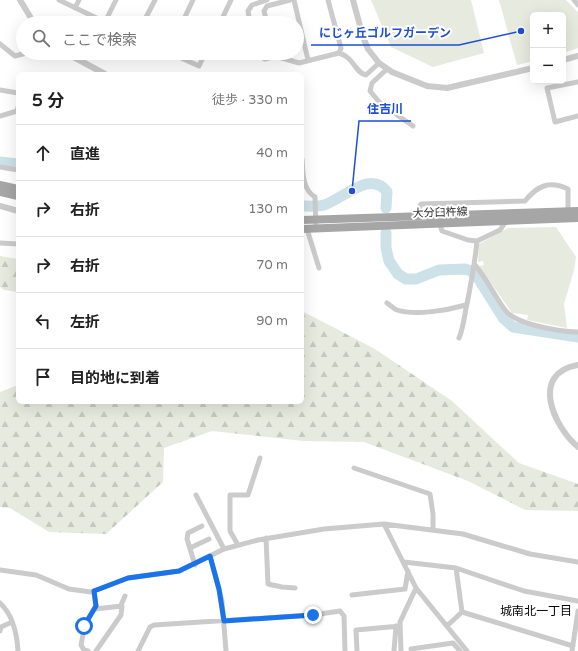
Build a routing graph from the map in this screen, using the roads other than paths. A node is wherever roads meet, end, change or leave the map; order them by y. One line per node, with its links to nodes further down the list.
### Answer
1 (20, 0): 16 (street)
2 (59, 0): 15 (street)
3 (79, 0): 15 (street)
4 (116, 0): 18 (street)
5 (155, 0): 19 (street)
6 (193, 0): 20 (street)
7 (231, 0): 21 (street)
8 (267, 0): 22 (street)
9 (290, 0): 23 (street)
10 (294, 0): 24 (street)
11 (328, 0): 27 (street)
12 (353, 0): 36 (street)
13 (574, 0): 14 (street)
14 (578, 5)
15 (75, 8): 17 (street)
16 (30, 16)
17 (92, 16)
18 (109, 16)
19 (147, 16)
20 (185, 16)
21 (223, 16)
22 (249, 16)
23 (265, 16)
24 (298, 16)
25 (304, 43): 35 (street)
26 (0, 44): 28 (street)
27 (339, 53): 35 (street); 36 (street)
28 (16, 56)
29 (578, 56): 30 (street)
30 (566, 59)
31 (79, 60): 39 (street)
32 (186, 60): 33 (street)
33 (202, 60)
34 (290, 60): 35 (street)
35 (308, 60)
36 (379, 63): 37 (street)
37 (387, 69): 38 (street); 46 (street)
38 (530, 69)
39 (101, 72)
40 (578, 82): 45 (street)
41 (0, 90): 42 (street)
42 (16, 93)
43 (16, 111): 44 (street)
44 (0, 116)
45 (578, 116)
46 (413, 126)
47 (0, 167): 48 (street)
48 (16, 170)
49 (304, 176): 61 (street)
50 (0, 184): 51 (main road)
51 (16, 188)
52 (0, 192): 53 (main road)
53 (16, 196)
54 (0, 206): 55 (street)
55 (16, 210)
56 (578, 211): 57 (main road, 大分臼杵線)
57 (568, 215): 58 (main road, 大分臼杵線); 59 (main road, 大分臼杵線); 62 (street); 63 (main road, 大分臼杵線)
58 (578, 218)
59 (439, 219): 62 (main road, 大分臼杵線); 63 (main road, 大分臼杵線); 66 (street)
60 (304, 220): 61 (main road, 大分臼杵線)
61 (316, 220): 62 (main road, 大分臼杵線); 65 (street)
62 (418, 220): 65 (main road, 大分臼杵線)
63 (506, 220): 66 (street)
64 (304, 229): 65 (main road, 大分臼杵線); 70 (street)
65 (316, 229)
66 (477, 241): 69 (street)
67 (0, 243): 68 (street)
68 (16, 244)
69 (475, 267): 72 (street); 73 (street)
70 (318, 268)
71 (388, 303): 72 (street)
72 (466, 305): 74 (street)
73 (578, 332)
74 (459, 338)
75 (578, 365): 76 (street)
76 (578, 446)
77 (260, 458): 85 (street)
78 (354, 468): 82 (street)
79 (196, 495): 87 (street)
80 (384, 524): 82 (street); 83 (street); 89 (street)
81 (202, 526): 86 (street)
82 (433, 529): 90 (street)
83 (266, 538): 85 (street); 95 (street)
84 (209, 539): 86 (street)
85 (238, 545): 87 (street)
86 (190, 548): 91 (street)
87 (224, 549): 88 (street)
88 (210, 556): 91 (street); 106 (street)
89 (404, 562): 92 (street); 94 (street)
90 (578, 562)
91 (195, 565): 97 (street)
92 (456, 568): 100 (street); 105 (street)
93 (0, 570): 97 (street)
94 (408, 570): 96 (street); 98 (street)
95 (295, 588)
96 (416, 588): 108 (street); 109 (street)
97 (94, 591): 103 (street)
98 (352, 595)
99 (125, 596): 102 (street)
100 (578, 601)
101 (0, 603): 107 (street)
102 (121, 605): 103 (street); 115 (street)
103 (95, 609): 114 (street)
104 (578, 611): 112 (street)
105 (462, 612): 108 (street); 112 (street)
106 (224, 621): 116 (street); 117 (street); 118 (street)
107 (12, 622): 110 (street); 113 (street)
108 (448, 625): 123 (street)
109 (398, 626): 119 (street); 120 (street); 121 (street)
110 (0, 631)
111 (411, 649): 122 (street)
112 (572, 650)
113 (18, 651)
114 (88, 651)
115 (96, 651)
116 (138, 651)
117 (226, 651)
118 (345, 651)
119 (357, 651)
120 (394, 651)
121 (401, 651)
122 (460, 651)
123 (467, 651)

